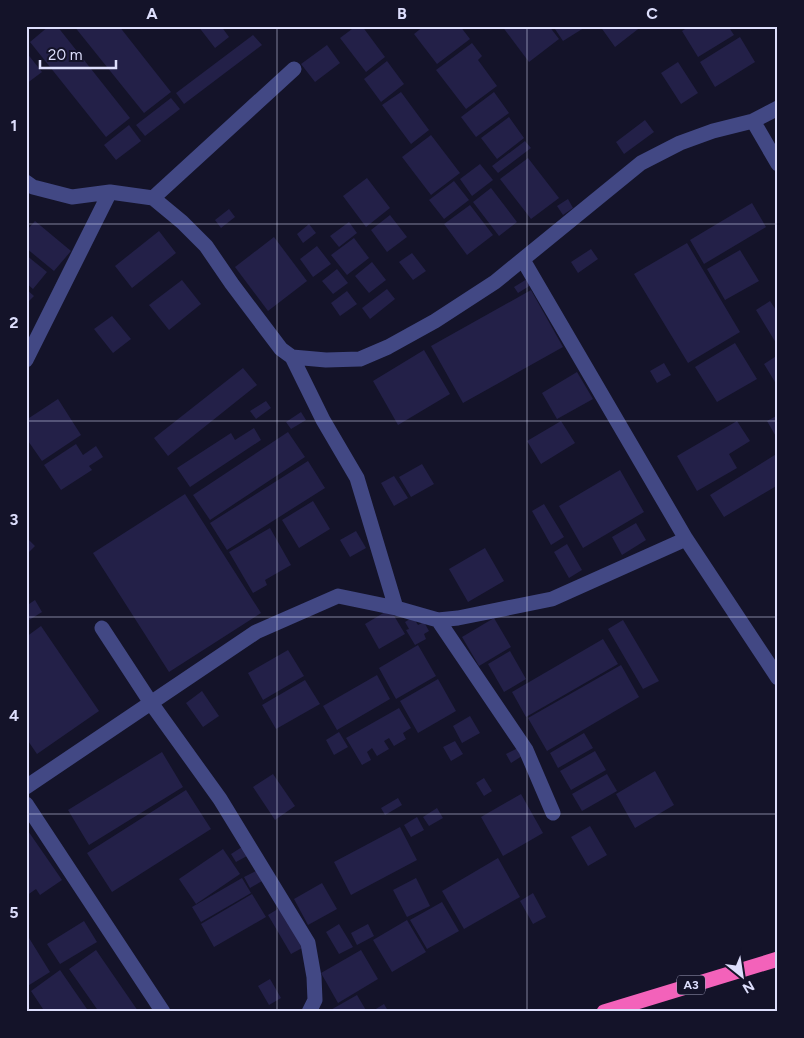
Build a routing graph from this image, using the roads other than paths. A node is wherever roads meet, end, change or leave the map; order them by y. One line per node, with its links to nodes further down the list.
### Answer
1 (294, 69): 7 (street)
2 (778, 108): 3 (street)
3 (753, 121): 4 (street); 8 (street)
4 (778, 164)
5 (26, 182): 6 (street)
6 (110, 192): 7 (street); 10 (street)
7 (153, 198): 9 (street)
8 (523, 260): 9 (street); 11 (street)
9 (292, 357): 12 (street)
10 (26, 360)
11 (686, 539): 13 (street); 15 (street)
12 (396, 608): 13 (street); 16 (street)
13 (438, 620): 19 (street)
14 (102, 628): 16 (street)
15 (778, 678)
16 (151, 703): 17 (street); 22 (street)
17 (26, 787)
18 (26, 804): 21 (street)
19 (553, 813)
20 (778, 959): 23 (highway, A3)
21 (163, 1012)
22 (309, 1012)
23 (604, 1012)

